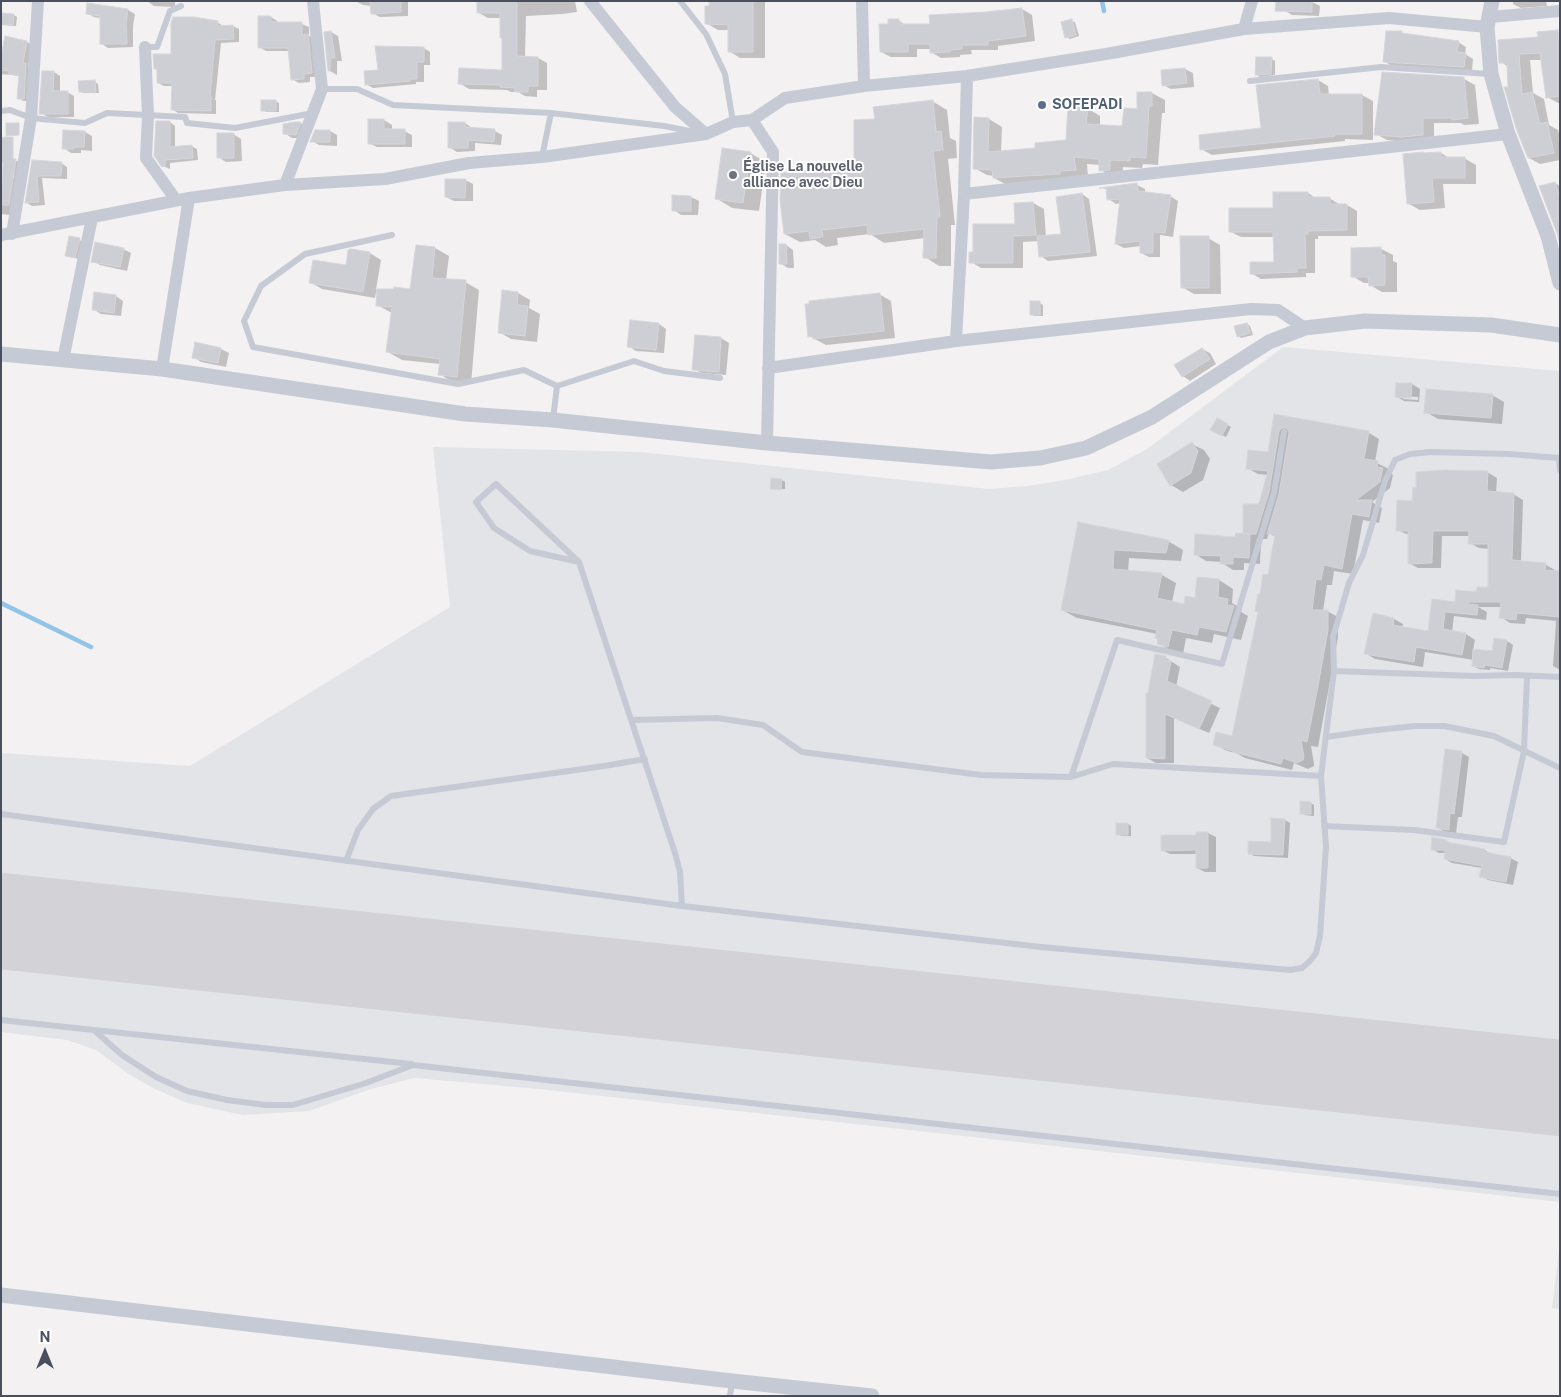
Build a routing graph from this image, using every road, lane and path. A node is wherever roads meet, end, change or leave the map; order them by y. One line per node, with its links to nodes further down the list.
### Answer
1 (38, 1): 22 (street)
2 (313, 1): 17 (street)
3 (590, 1): 25 (street)
4 (862, 1): 16 (street)
5 (1252, 1): 11 (street)
6 (1492, 1): 10 (street)
7 (680, 2): 24 (lane)
8 (181, 6): 12 (lane)
9 (1560, 12): 10 (street)
10 (1488, 22): 11 (street); 13 (street)
11 (1244, 29): 14 (street)
12 (145, 47): 21 (street)
13 (1491, 74): 15 (lane); 26 (street)
14 (967, 76): 16 (street); 29 (street)
15 (1250, 81)
16 (864, 86): 23 (street)
17 (322, 89): 19 (street); 20 (lane)
18 (1, 111): 22 (lane)
19 (314, 112): 21 (lane); 28 (street)
20 (551, 113): 25 (lane); 27 (lane)
21 (148, 116): 22 (lane); 31 (street)
22 (31, 118): 34 (street)
23 (752, 120): 24 (street); 41 (street)
24 (734, 122): 25 (street)
25 (706, 134): 27 (street)
26 (1508, 134): 29 (street); 35 (street)
27 (542, 157): 28 (street)
28 (285, 185): 30 (street)
29 (964, 194): 38 (street)
30 (189, 198): 31 (street); 42 (street)
31 (176, 200): 32 (street)
32 (92, 218): 34 (street); 40 (street)
33 (392, 234): 44 (lane)
34 (6, 235)
35 (1560, 283)
36 (1305, 328): 37 (street); 38 (street); 47 (street)
37 (1560, 335)
38 (956, 341): 41 (street)
39 (1, 354): 40 (street)
40 (63, 360): 42 (street)
41 (768, 368): 47 (street)
42 (162, 370): 45 (street)
43 (720, 378): 44 (lane)
44 (556, 386): 45 (lane)
45 (553, 420): 47 (street)
46 (1284, 432): 58 (lane)
47 (767, 443)
48 (1560, 470): 50 (lane)
49 (579, 562): 49 (lane); 53 (lane)
50 (1334, 671): 51 (lane); 54 (lane)
51 (1526, 676): 52 (lane); 55 (lane)
52 (1560, 677)
53 (632, 720): 56 (lane); 58 (lane)
54 (1326, 737): 55 (lane); 59 (lane)
55 (1524, 750): 57 (lane); 61 (lane)
56 (645, 759): 62 (lane); 63 (lane)
57 (1560, 768)
58 (1070, 776): 59 (lane)
59 (1322, 776): 61 (lane)
60 (1, 814): 62 (lane)
61 (1324, 826): 63 (lane)
62 (346, 861): 63 (lane)
63 (682, 906)
64 (1, 1020): 65 (lane)
65 (94, 1030): 66 (lane); 66 (lane)
66 (413, 1065): 67 (lane)
67 (1560, 1194)
68 (1, 1295): 69 (street)
69 (731, 1389): 70 (street)
70 (872, 1396)

